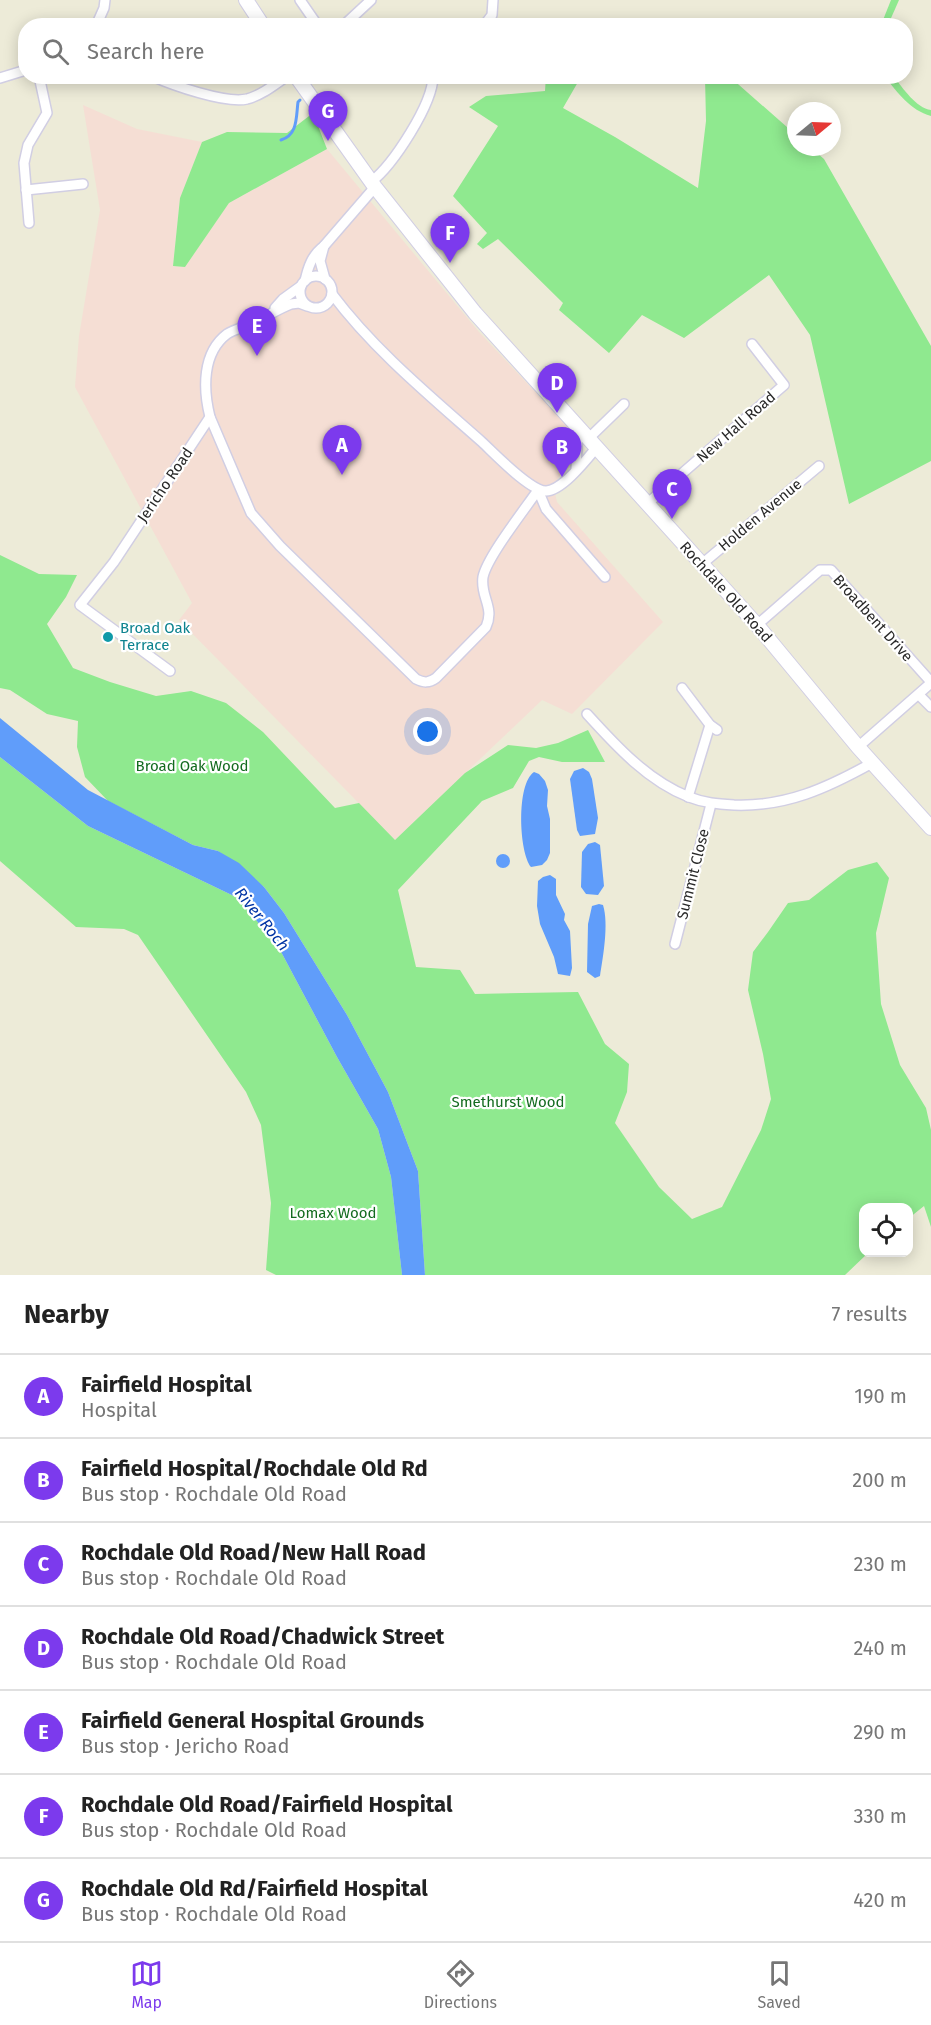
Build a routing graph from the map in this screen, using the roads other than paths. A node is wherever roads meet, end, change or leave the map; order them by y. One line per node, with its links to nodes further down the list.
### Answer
1 (105, 0): 6 (street)
2 (246, 0): 7 (main road)
3 (300, 0): 8 (street)
4 (371, 0): 9 (street)
5 (493, 0): 10 (street)
6 (100, 18)
7 (258, 18)
8 (312, 18)
9 (352, 18)
10 (490, 18)
11 (18, 72): 12 (street)
12 (0, 78)
13 (41, 84): 20 (street)
14 (177, 84): 15 (street)
15 (276, 84)
16 (302, 84): 19 (main road, Rochdale Old Road)
17 (433, 84): 19 (street)
18 (83, 184): 20 (street)
19 (373, 184): 22 (street); 31 (main road, Rochdale Old Road)
20 (26, 190): 21 (street)
21 (29, 223)
22 (324, 246): 23 (street); 24 (street)
23 (325, 279): 24 (street); 25 (street)
24 (303, 283): 26 (street); 27 (street)
25 (332, 294): 26 (street); 35 (street)
26 (308, 306): 27 (street)
27 (266, 315): 30 (street)
28 (752, 344): 36 (street, New Hall Road)
29 (624, 404): 32 (street)
30 (210, 417): 35 (street); 40 (street, Jericho Road)
31 (578, 426): 32 (main road, Rochdale Old Road); 34 (street)
32 (593, 443): 34 (street); 36 (main road, Rochdale Old Road)
33 (819, 466): 37 (street, Holden Avenue)
34 (576, 470): 35 (street)
35 (538, 490): 38 (street)
36 (648, 503): 37 (main road, Rochdale Old Road)
37 (702, 564): 39 (main road, Rochdale Old Road)
38 (605, 577)
39 (757, 625): 41 (street, Broadbent Drive); 46 (main road, Rochdale Old Road)
40 (170, 671)
41 (931, 682): 43 (street)
42 (682, 688): 48 (street)
43 (919, 695): 44 (street); 46 (street)
44 (931, 707)
45 (587, 714): 48 (street)
46 (858, 747): 47 (main road, Rochdale Old Road)
47 (872, 763): 49 (street); 50 (main road, Rochdale Old Road)
48 (688, 797): 49 (street)
49 (711, 804): 51 (street, Summit Close)
50 (931, 828)
51 (675, 944)

